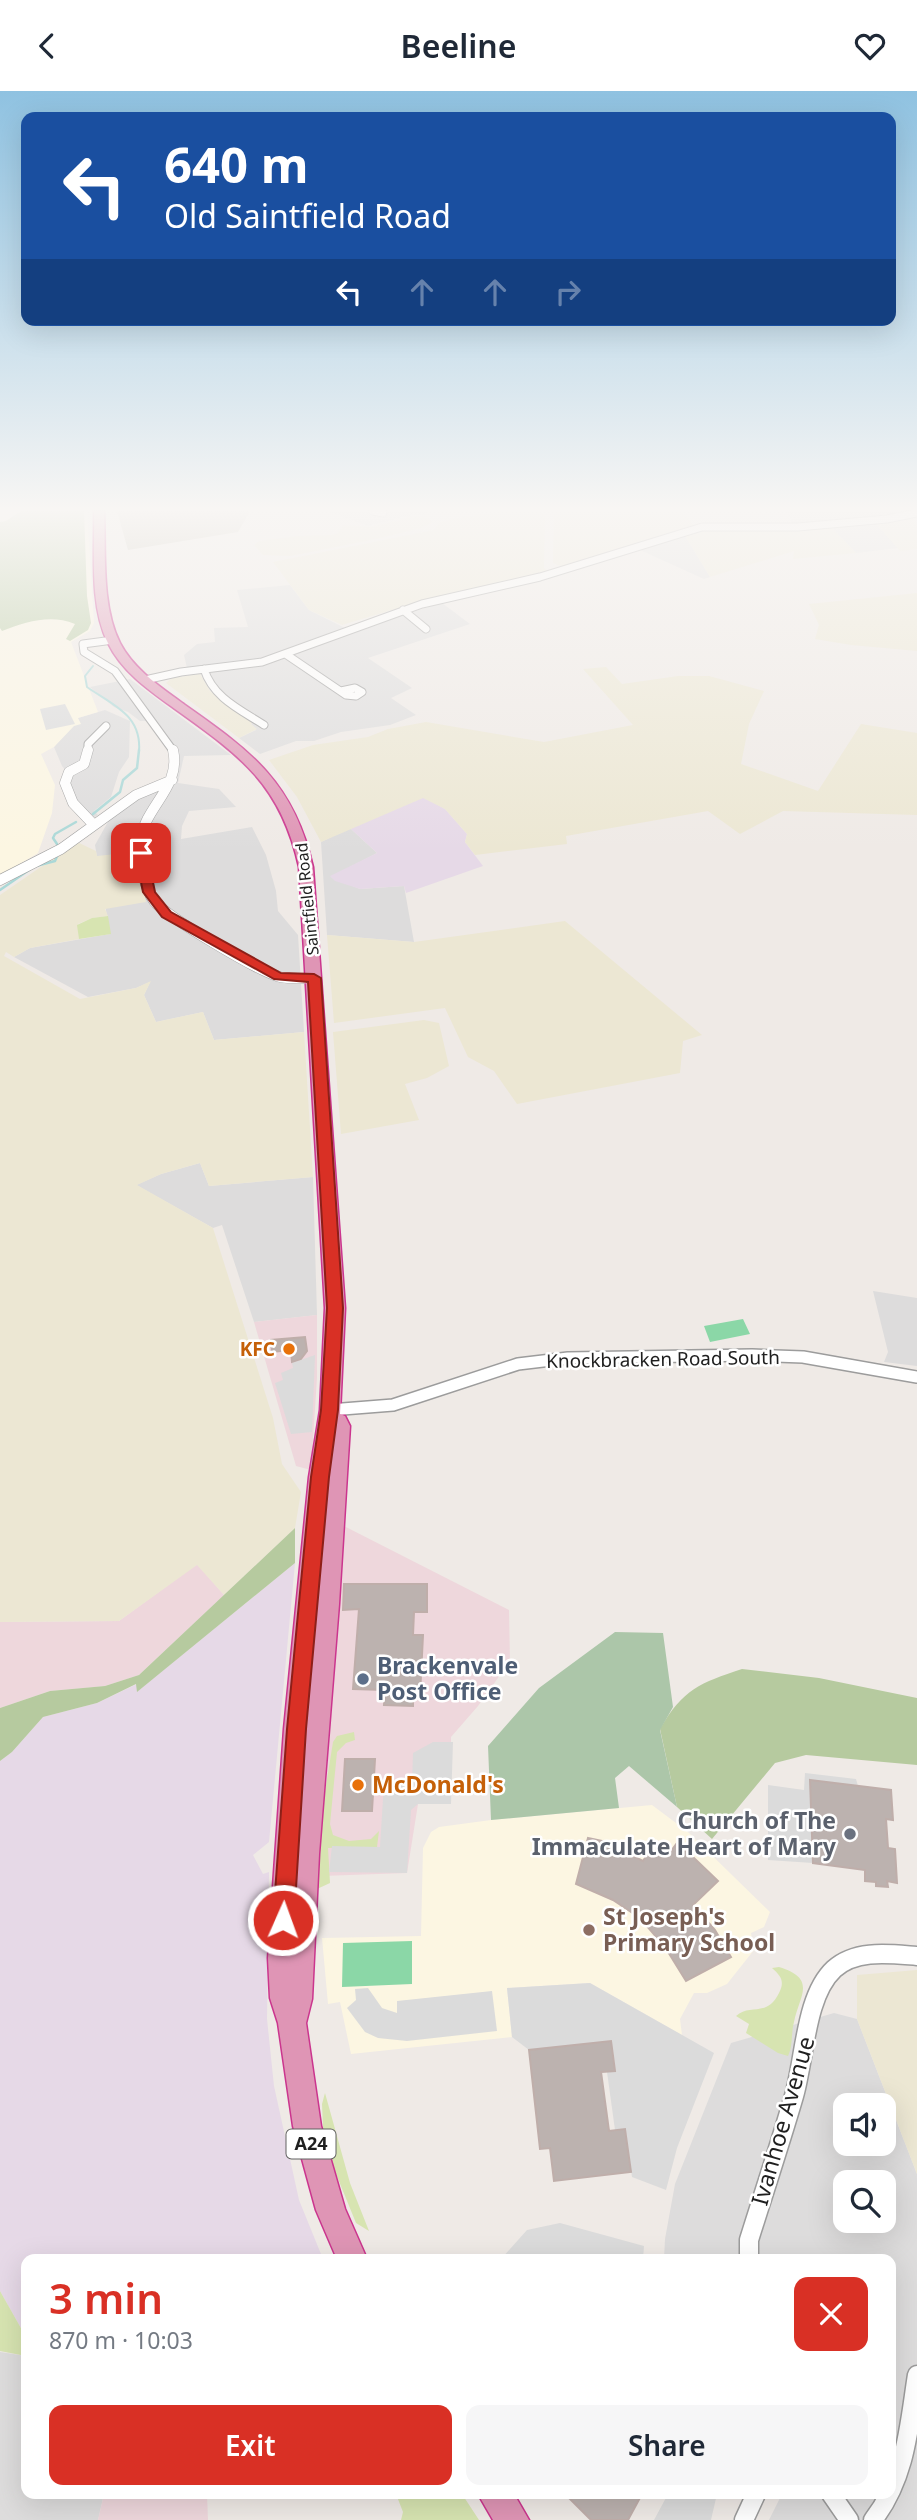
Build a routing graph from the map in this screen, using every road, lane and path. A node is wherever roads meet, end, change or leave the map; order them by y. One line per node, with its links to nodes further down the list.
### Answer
1 (107, 624): 6 (street)
2 (108, 624): 7 (highway, Saintfield Road / A24)
3 (362, 624): 8 (street)
4 (420, 624): 5 (street)
5 (426, 629)
6 (85, 644): 7 (street); 14 (street)
7 (116, 645): 10 (highway, Saintfield Road / A24)
8 (287, 655): 9 (street); 11 (street)
9 (204, 669): 10 (street); 12 (street)
10 (145, 680): 17 (highway, Saintfield Road / A24)
11 (341, 691)
12 (264, 725)
13 (113, 735): 15 (street)
14 (172, 780): 15 (street); 17 (street)
15 (93, 824): 16 (street)
16 (0, 880)
17 (314, 978): 19 (highway, Saintfield Road / A24)
18 (917, 1377): 19 (street, Knockbracken Road South)
19 (330, 1410): 20 (highway, Saintfield Road / A24); 21 (highway, Saintfield Road / A24)
20 (332, 1543): 21 (highway); 24 (highway, Saintfield Road / A24)
21 (300, 1702): 24 (highway, Saintfield Road / A24)
22 (917, 1956): 23 (street)
23 (822, 1984): 26 (street, Ivanhoe Avenue)
24 (292, 2023): 25 (highway, Saintfield Road / A24)
25 (350, 2254)
26 (749, 2254)
27 (917, 2375): 28 (street)
28 (896, 2486)
29 (498, 2499): 33 (highway)
30 (754, 2499): 34 (street)
31 (834, 2499): 35 (street)
32 (889, 2499): 36 (street)
33 (513, 2520)
34 (744, 2520)
35 (849, 2520)
36 (873, 2520)

